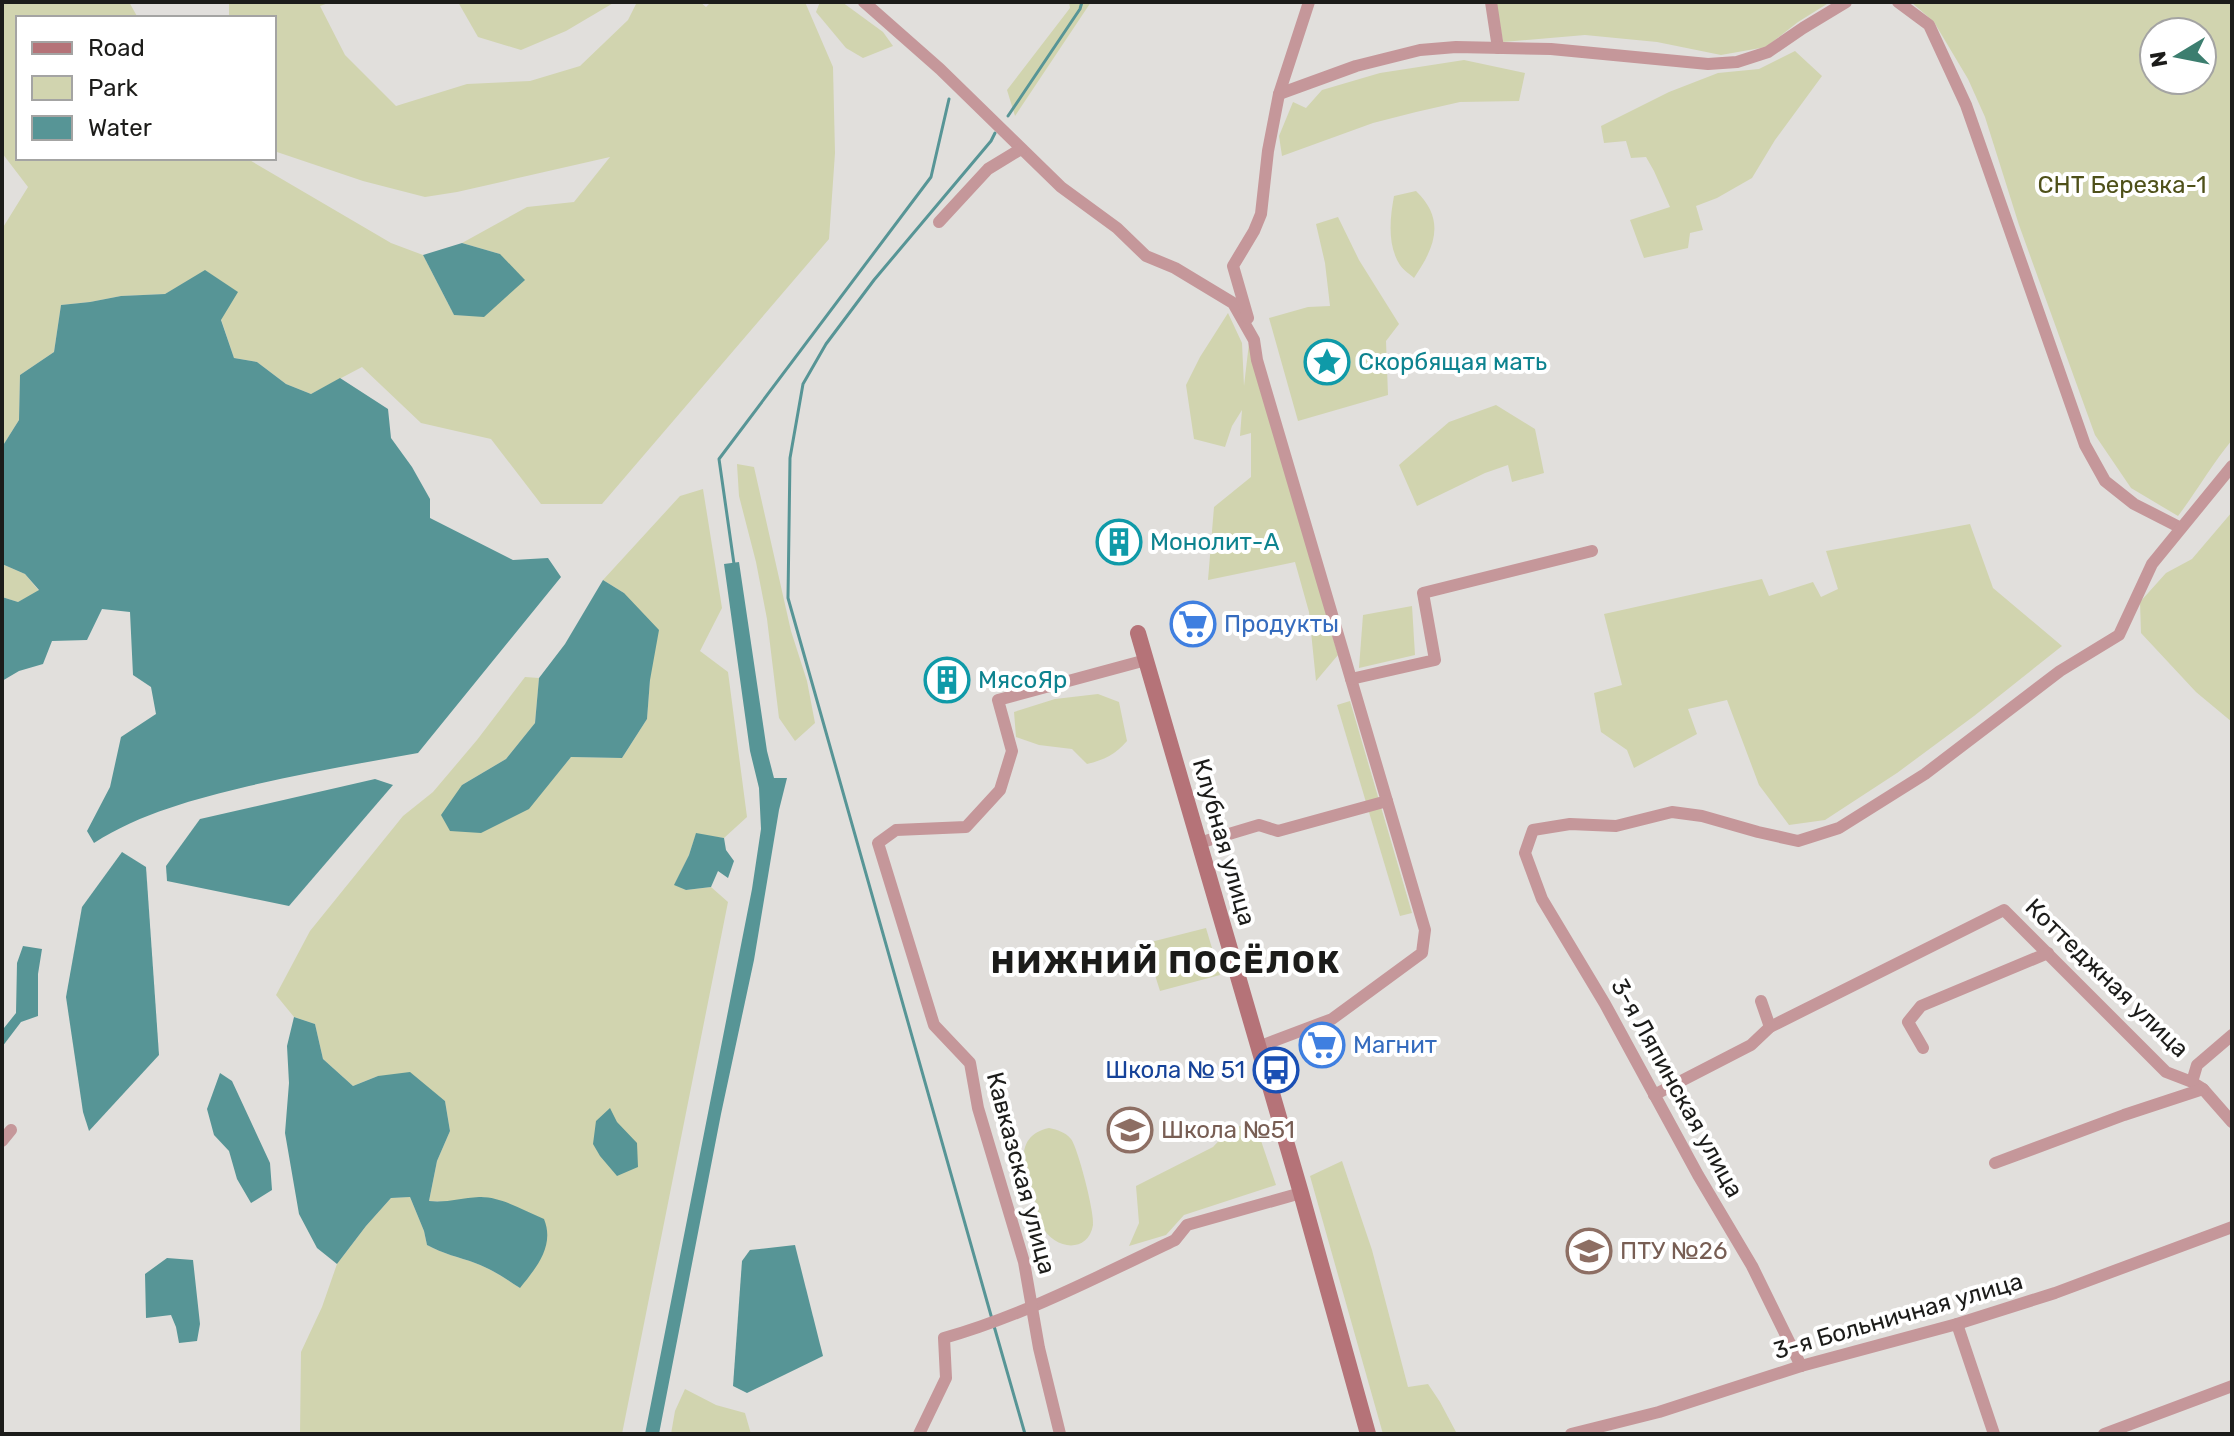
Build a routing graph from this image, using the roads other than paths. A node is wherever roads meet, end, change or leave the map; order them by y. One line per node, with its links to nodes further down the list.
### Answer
1 (864, 2): 8 (street)
2 (1309, 2): 7 (street)
3 (1491, 2): 6 (street)
4 (1846, 2): 6 (street)
5 (1898, 2): 12 (street)
6 (1498, 48): 7 (street)
7 (1279, 94): 10 (street)
8 (1021, 149): 9 (street); 10 (street)
9 (939, 222)
10 (1254, 340): 16 (street)
11 (2232, 466): 12 (street)
12 (2181, 528): 26 (street, 3-я Ляпинская улица)
13 (1592, 551): 16 (street)
14 (1138, 633): 15 (street, Клубная улица)
15 (1146, 660): 18 (street, Клубная улица); 33 (street, Кавказская улица)
16 (1351, 679): 17 (street)
17 (1387, 801): 18 (street); 23 (street)
18 (1199, 843): 23 (street, Клубная улица)
19 (2048, 953): 21 (street, Коттеджная улица); 24 (street); 25 (street, Коттеджная улица)
20 (1761, 1001): 21 (street)
21 (1770, 1027): 26 (street)
22 (2232, 1035): 25 (street)
23 (1258, 1047): 31 (street, Клубная улица)
24 (1923, 1048)
25 (2197, 1085): 27 (street, Коттеджная улица); 30 (street)
26 (1654, 1095): 35 (street, 3-я Ляпинская улица)
27 (2232, 1122)
28 (11, 1130): 29 (street)
29 (2, 1141)
30 (1995, 1163)
31 (1301, 1193): 33 (street); 39 (street, Клубная улица)
32 (2232, 1227): 34 (street, 3-я Больничная улица)
33 (1033, 1308): 37 (street); 38 (street, Кавказская улица)
34 (1957, 1324): 35 (street, 3-я Больничная улица); 41 (street)
35 (1801, 1366): 40 (street, 3-я Больничная улица)
36 (2232, 1386): 42 (street)
37 (919, 1434)
38 (1060, 1434)
39 (1368, 1434)
40 (1571, 1434)
41 (1994, 1434)
42 (2104, 1434)

